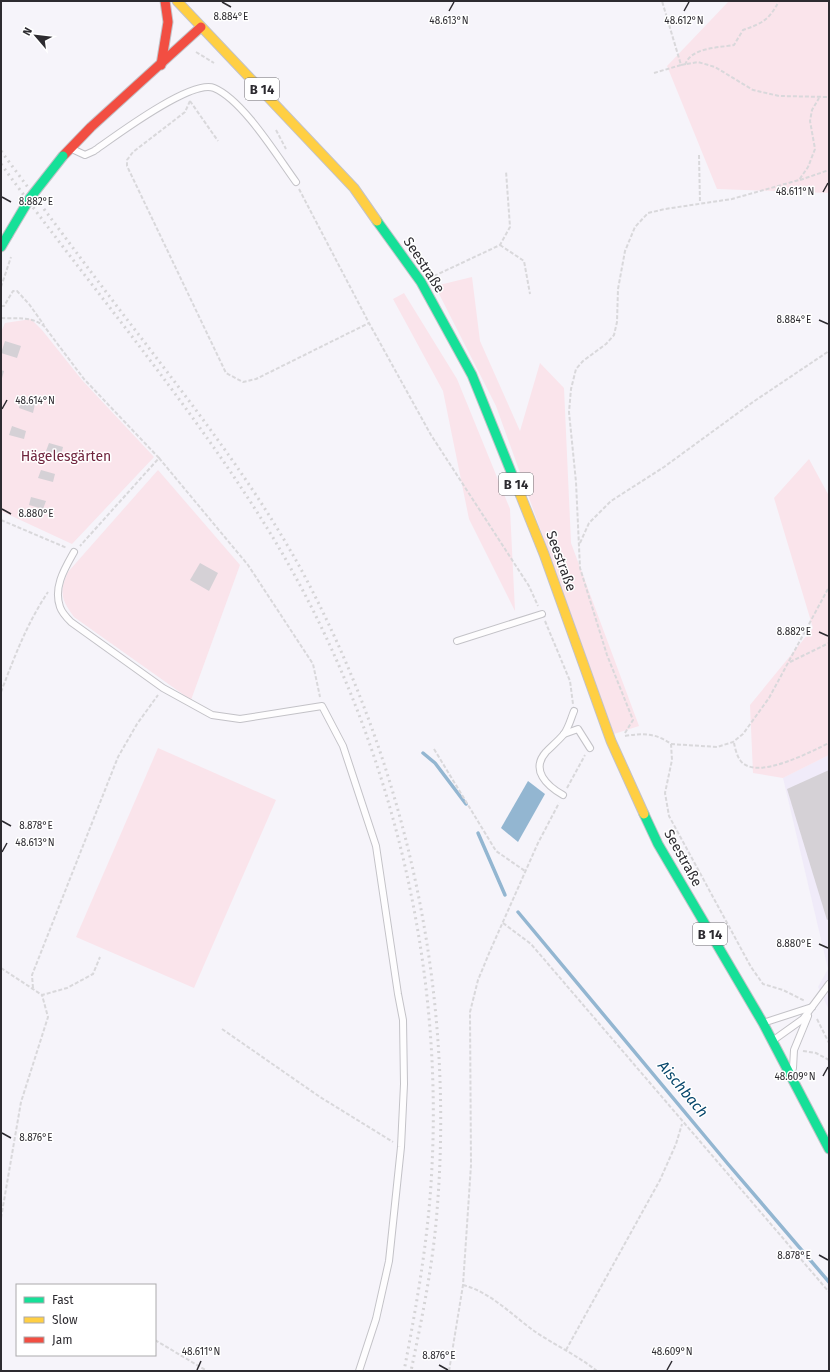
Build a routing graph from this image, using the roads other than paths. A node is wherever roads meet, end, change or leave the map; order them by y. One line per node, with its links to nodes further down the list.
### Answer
1 (165, 1): 4 (main road)
2 (177, 1): 3 (main road, B 14)
3 (201, 27): 4 (main road); 17 (main road, Seestraße / B 14)
4 (161, 65): 5 (main road)
5 (71, 148): 6 (lane); 7 (main road, bridge)
6 (296, 182)
7 (1, 247)
8 (74, 552): 21 (lane)
9 (542, 614): 10 (lane)
10 (457, 641)
11 (574, 711): 12 (lane)
12 (564, 734): 13 (lane); 14 (lane)
13 (590, 748)
14 (563, 795)
15 (829, 984): 16 (lane)
16 (812, 1007): 17 (lane); 18 (lane); 19 (lane)
17 (763, 1023): 18 (main road, Seestraße / B 14)
18 (771, 1041): 19 (main road, Seestraße / B 14)
19 (793, 1081): 20 (main road, Seestraße / B 14)
20 (829, 1149)
21 (360, 1371)

